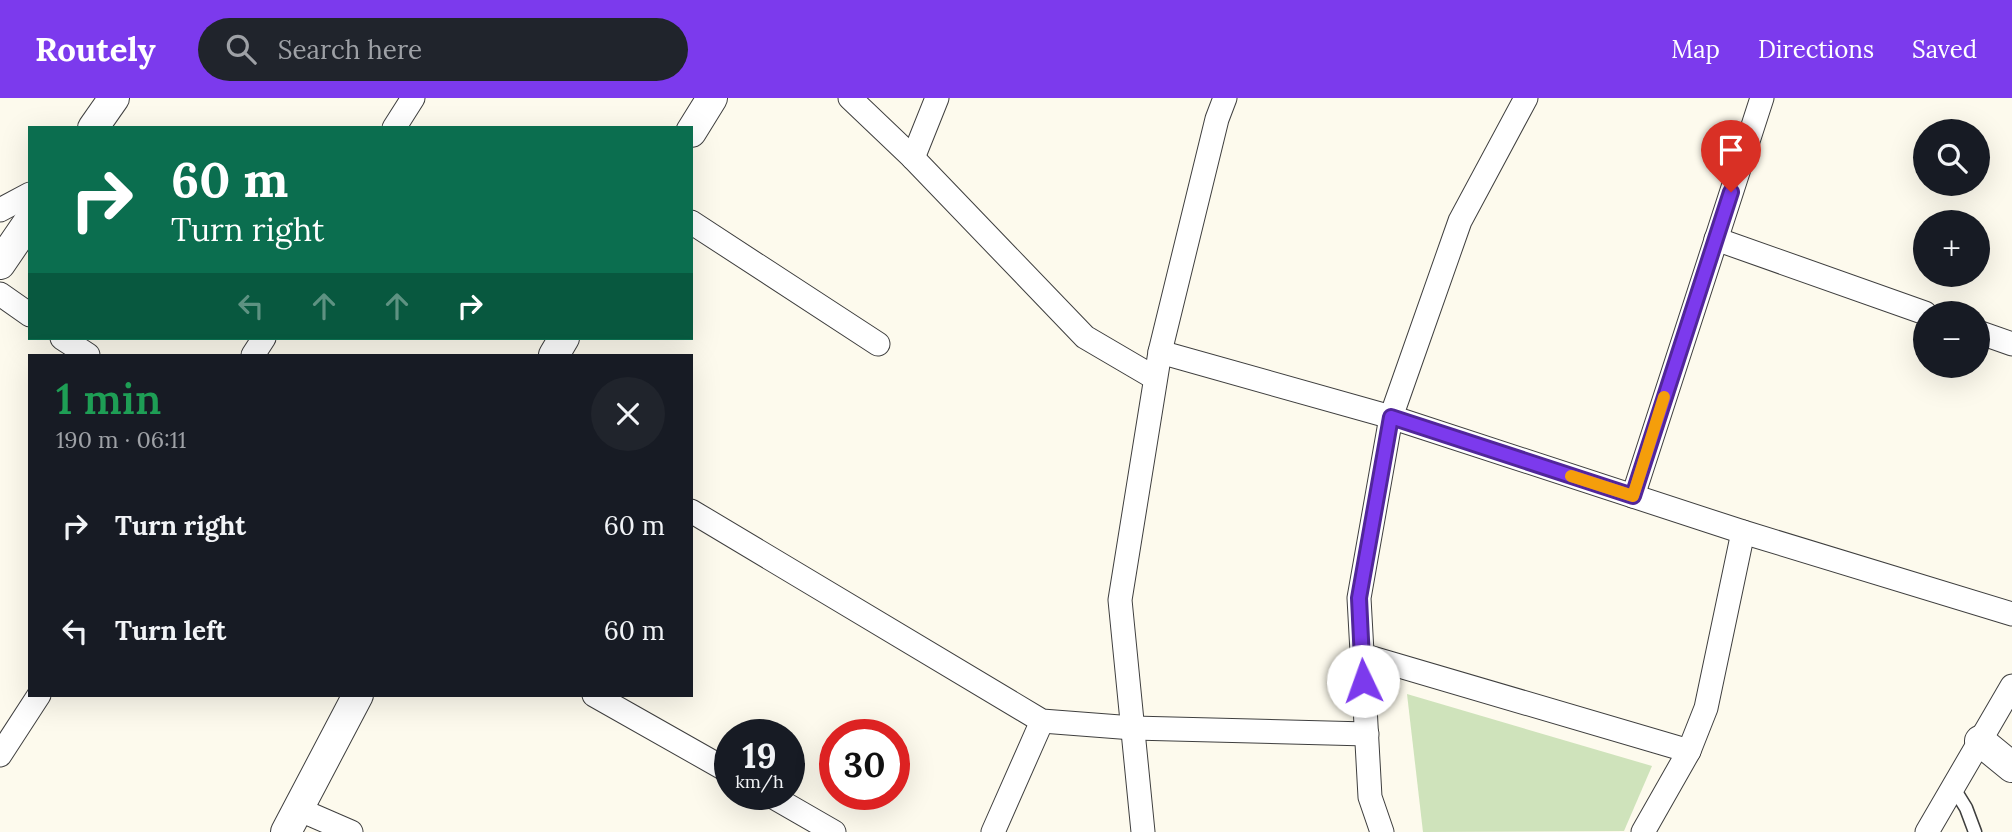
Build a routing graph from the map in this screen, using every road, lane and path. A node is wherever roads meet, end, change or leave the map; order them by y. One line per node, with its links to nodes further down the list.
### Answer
1 (114, 98): 9 (street)
2 (413, 98): 10 (street)
3 (712, 98): 11 (street)
4 (850, 98): 12 (street)
5 (937, 98): 12 (street)
6 (1225, 98): 26 (street)
7 (1526, 98): 29 (street)
8 (1762, 98): 17 (street)
9 (94, 126)
10 (395, 126)
11 (693, 129)
12 (913, 158): 28 (street)
13 (28, 195): 14 (street)
14 (0, 210)
15 (28, 223): 18 (street)
16 (693, 223): 24 (street)
17 (1716, 239): 20 (street); 30 (street)
18 (0, 264)
19 (0, 294): 21 (street)
20 (1913, 309)
21 (28, 314)
22 (1990, 336): 25 (street)
23 (65, 340): 27 (street)
24 (878, 344)
25 (2012, 344)
26 (1160, 352): 28 (street); 29 (street)
27 (86, 354)
28 (1155, 378): 40 (street)
29 (1391, 417): 30 (street); 34 (street)
30 (1633, 496): 32 (street)
31 (693, 512): 39 (street)
32 (1743, 532): 33 (street); 43 (street)
33 (2012, 614)
34 (1362, 655): 41 (street); 43 (street)
35 (2012, 686): 42 (street)
36 (38, 697): 44 (street)
37 (357, 697): 49 (street)
38 (598, 697): 45 (street)
39 (1042, 721): 40 (street); 52 (street)
40 (1133, 728): 41 (street); 53 (street)
41 (1367, 734): 54 (street)
42 (1980, 741): 46 (street); 47 (street)
43 (1689, 751): 55 (street)
44 (0, 755)
45 (714, 763)
46 (2012, 767)
47 (1953, 787): 56 (street); 57 (lane)
48 (796, 810): 51 (street)
49 (292, 821): 50 (street)
50 (351, 832)
51 (834, 832)
52 (993, 832)
53 (1143, 832)
54 (1382, 832)
55 (1643, 832)
56 (1927, 832)
57 (1975, 832)

